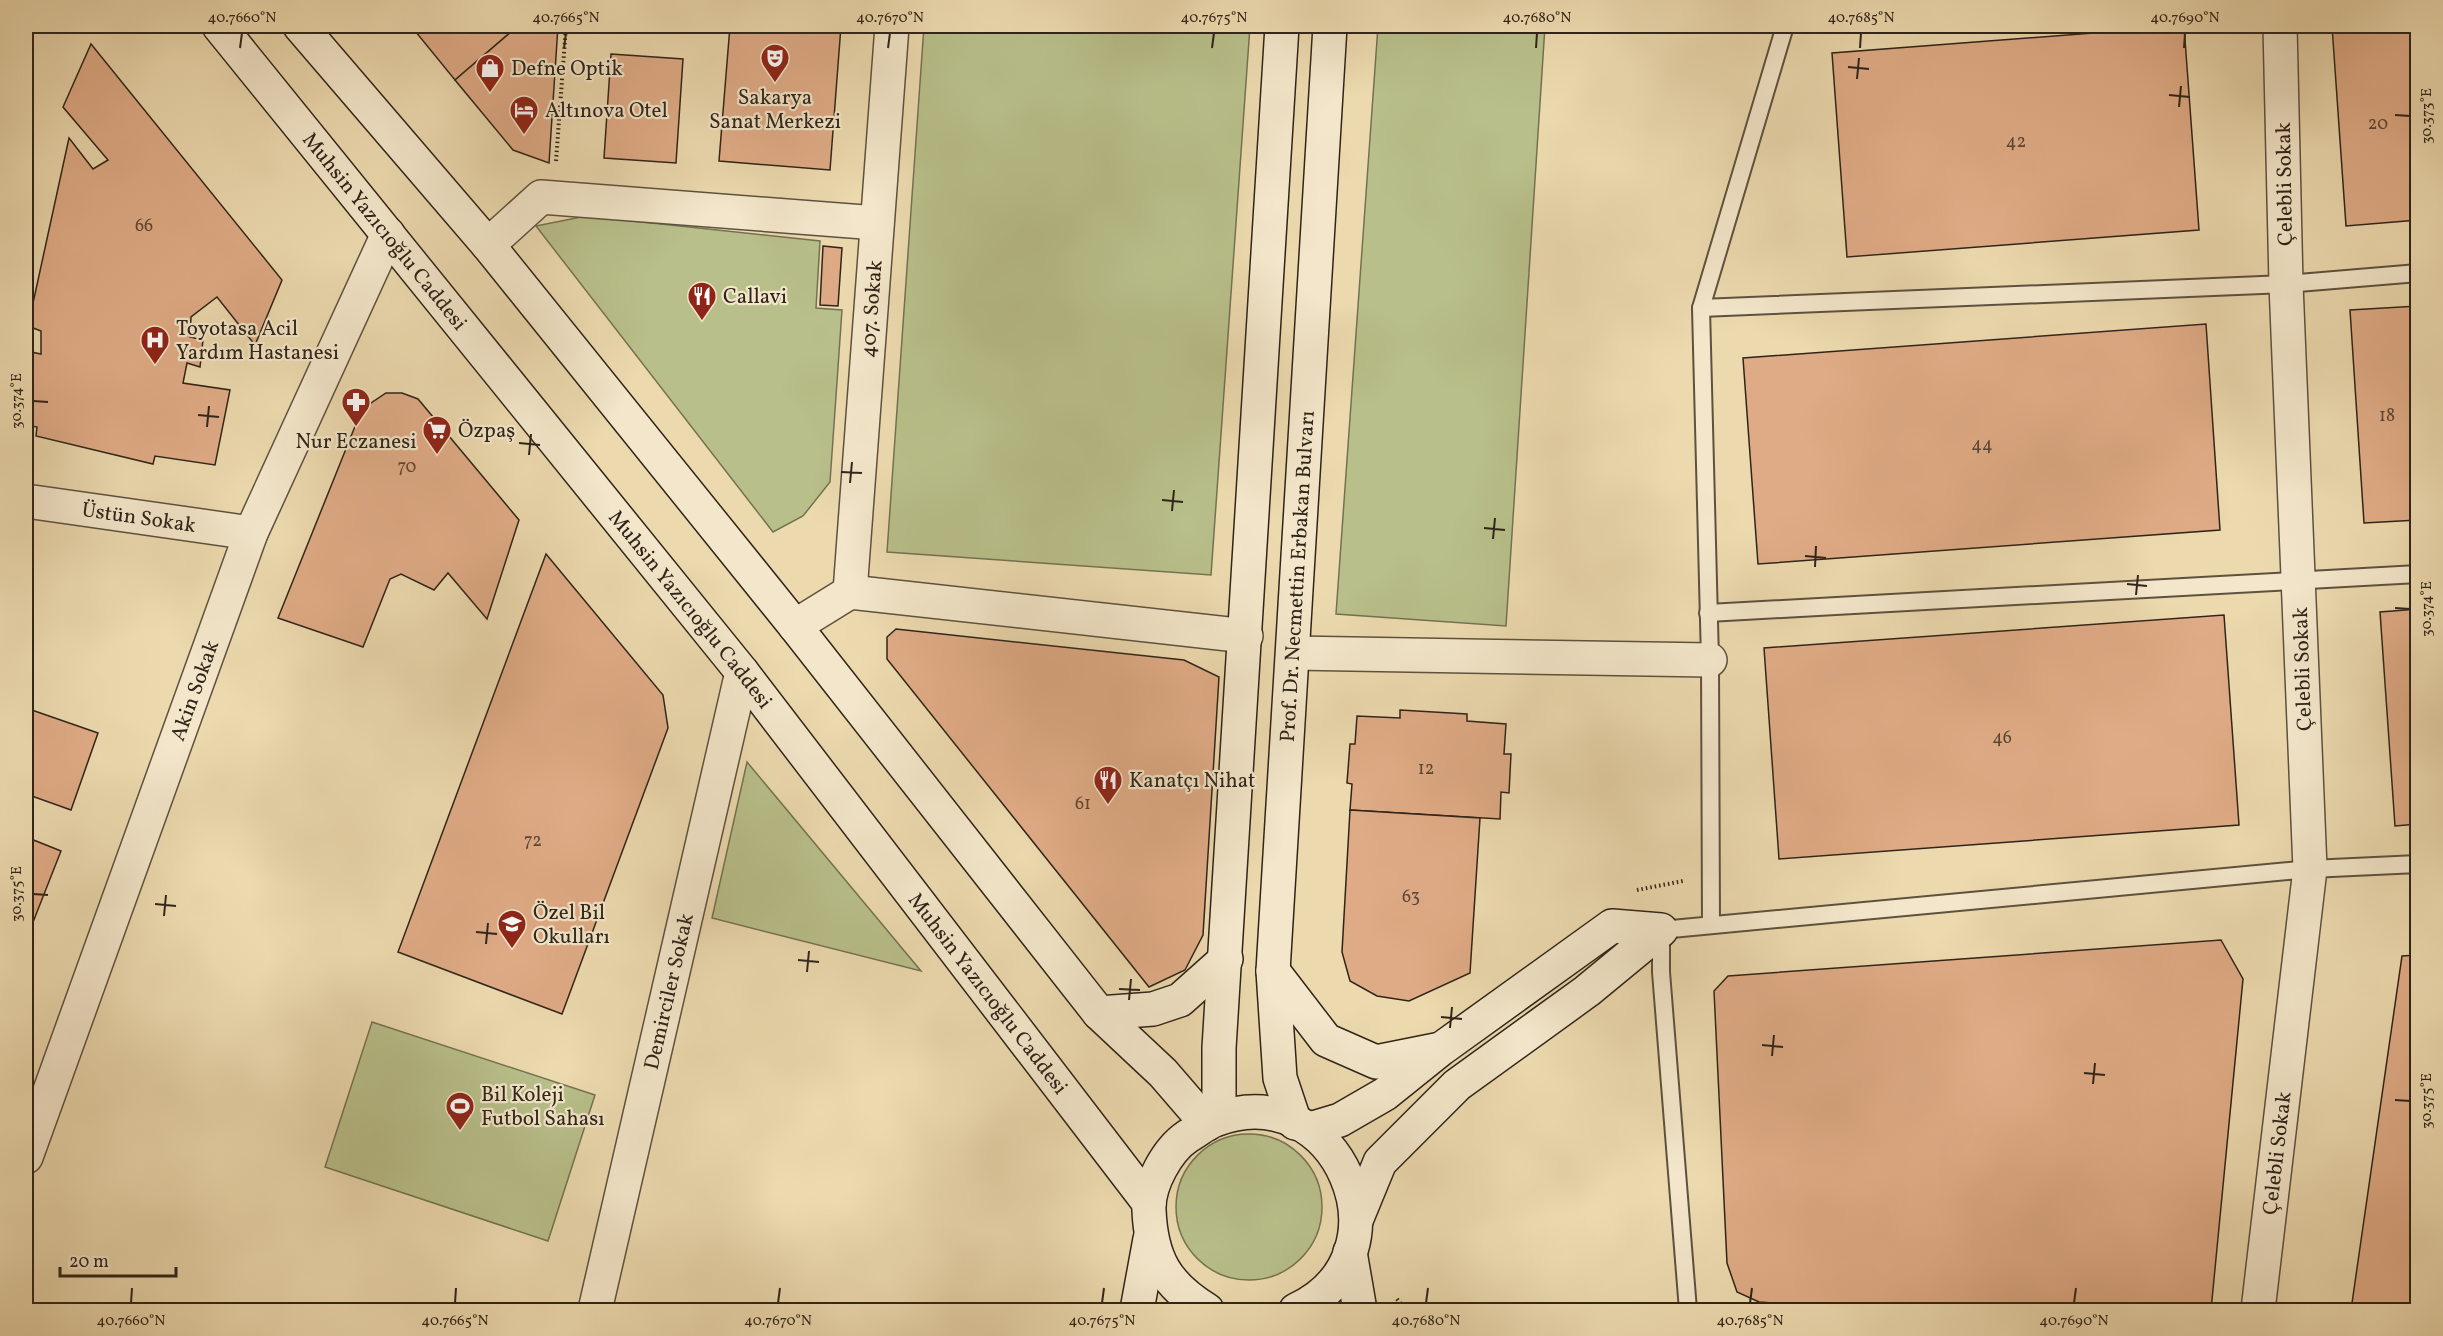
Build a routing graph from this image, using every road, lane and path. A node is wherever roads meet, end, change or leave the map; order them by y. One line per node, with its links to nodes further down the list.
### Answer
1 (219, 26): 11 (street, Muhsin Yazıcıoğlu Caddesi)
2 (300, 26): 12 (street)
3 (566, 26): 9 (path)
4 (892, 26): 10 (street, 407. Sokak)
5 (1282, 26): 23 (street)
6 (1330, 26): 24 (street, Prof. Dr. Necmettin Erbakan Bulvarı)
7 (1785, 26): 15 (lane)
8 (2280, 26): 14 (street, Çelebli Sokak)
9 (554, 198): 10 (street); 12 (street)
10 (878, 223): 20 (street, 407. Sokak)
11 (388, 234): 17 (street, Akin Sokak); 26 (street, Muhsin Yazıcıoğlu Caddesi)
12 (488, 245): 22 (street)
13 (2418, 273): 14 (lane)
14 (2286, 284): 15 (lane); 19 (street, Çelebli Sokak)
15 (1701, 308): 21 (lane)
16 (26, 501): 17 (street, Üstün Sokak)
17 (251, 533): 39 (street, Akin Sokak)
18 (2418, 574): 19 (lane)
19 (2298, 581): 21 (lane); 28 (street, Çelebli Sokak)
20 (850, 592): 22 (street); 23 (street)
21 (1708, 613): 25 (lane)
22 (795, 626): 35 (street)
23 (1246, 636): 33 (street)
24 (1293, 652): 25 (street); 34 (street, Prof. Dr. Necmettin Erbakan Bulvarı)
25 (1710, 660): 29 (lane)
26 (742, 672): 40 (street, Muhsin Yazıcıoğlu Caddesi); 45 (street, Demirciler Sokak)
27 (2418, 864): 28 (lane)
28 (2310, 869): 31 (lane); 52 (street, Çelebli Sokak)
29 (1711, 876): 30 (path); 31 (lane)
30 (1632, 892)
31 (1712, 925): 32 (lane)
32 (1661, 930): 36 (street); 41 (street); 51 (lane)
33 (1227, 958): 35 (street); 37 (street)
34 (1273, 971): 36 (street); 38 (street, Prof. Dr. Necmettin Erbakan Bulvarı)
35 (1099, 1013): 37 (street)
36 (1441, 1049): 38 (street)
37 (1213, 1121): 38 (street); 40 (street)
38 (1302, 1126): 41 (street)
39 (26, 1157)
40 (1149, 1203): 42 (street)
41 (1357, 1218): 43 (street)
42 (1150, 1239): 46 (street); 47 (street)
43 (1350, 1252): 48 (street); 49 (street)
44 (1393, 1293): 50 (path)
45 (595, 1311)
46 (1137, 1311)
47 (1207, 1311)
48 (1296, 1311)
49 (1360, 1311)
50 (1406, 1311)
51 (1688, 1311)
52 (2258, 1311)

